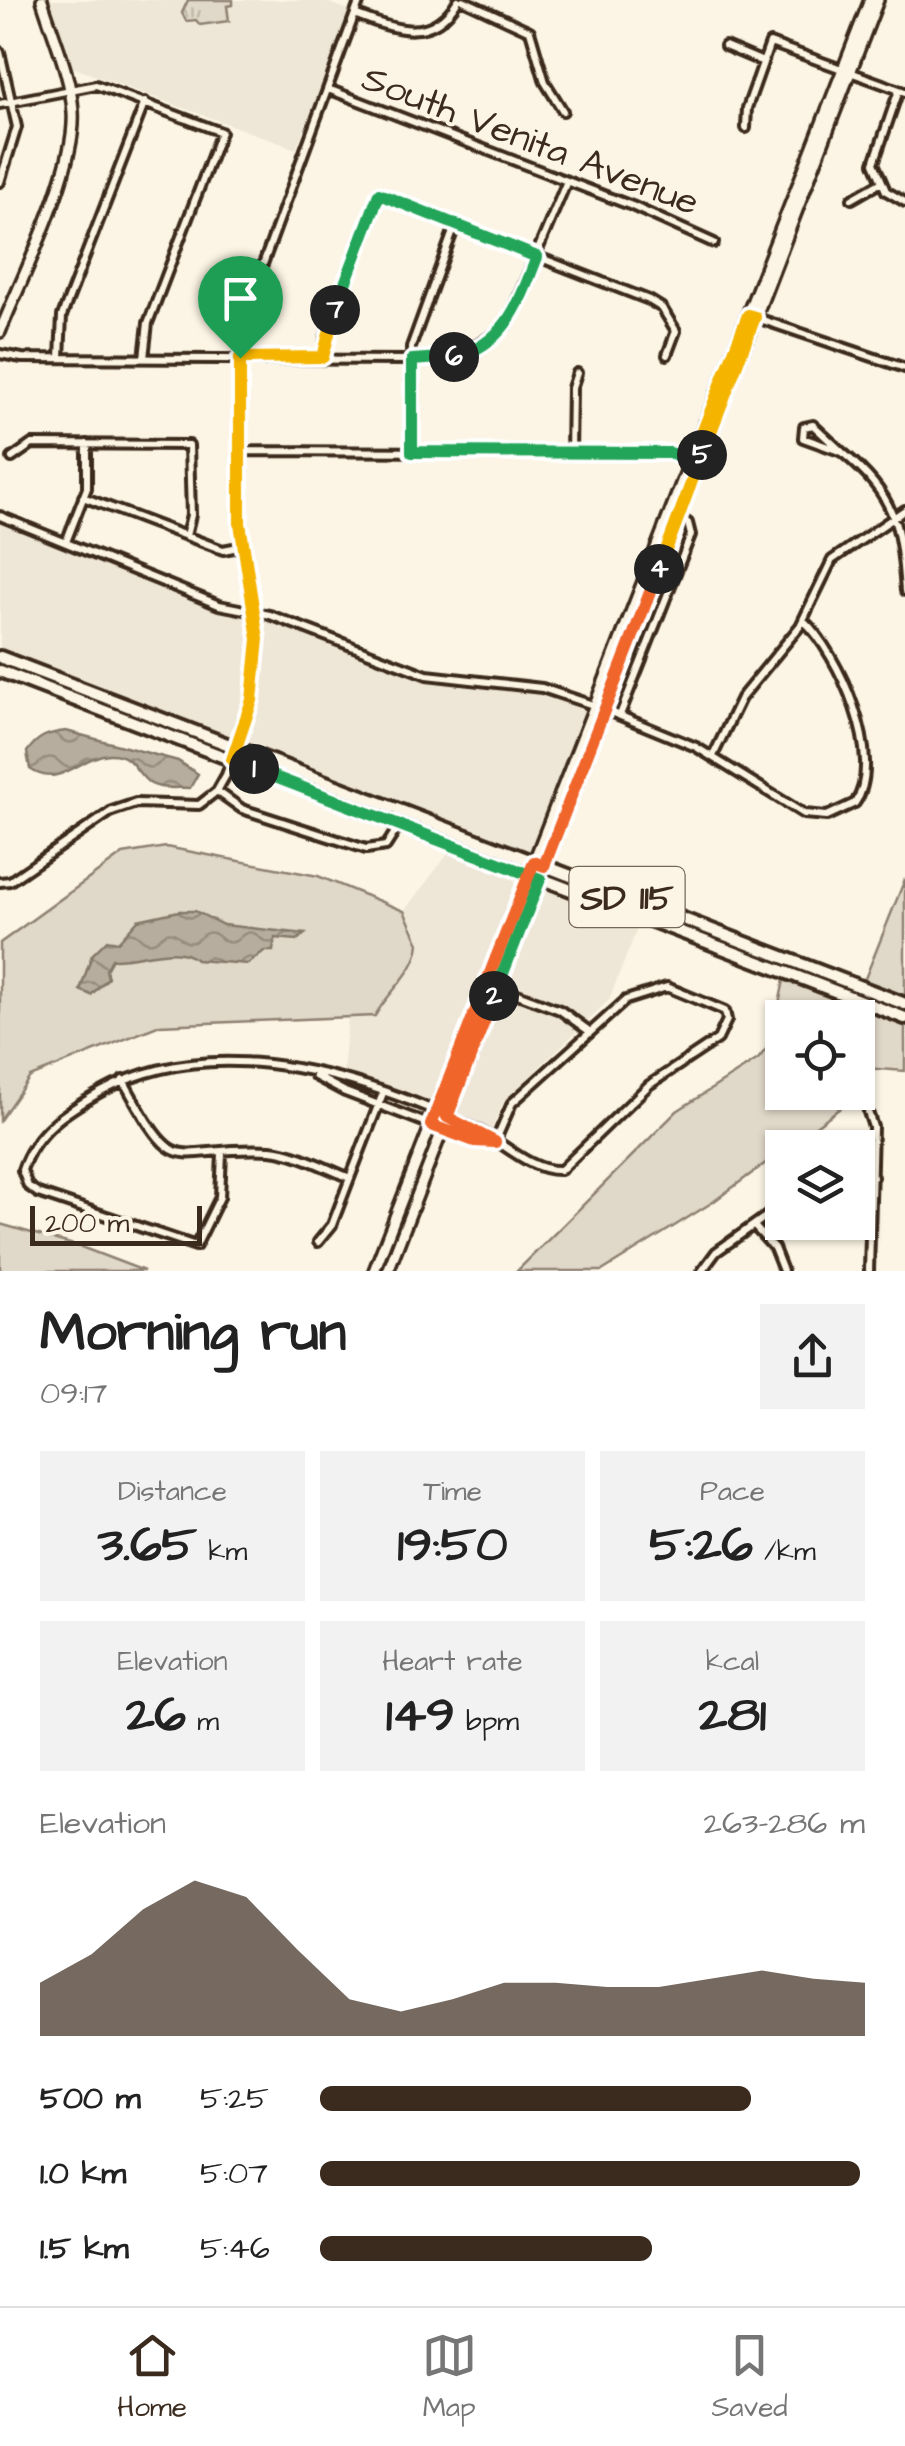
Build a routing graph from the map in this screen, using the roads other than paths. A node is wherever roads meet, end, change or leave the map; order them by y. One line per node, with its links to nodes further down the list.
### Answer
1 (42, 0): 10 (main road)
2 (360, 0): 5 (street)
3 (460, 0): 5 (street); 16 (street)
4 (874, 0): 9 (main road)
5 (356, 15): 11 (street)
6 (725, 46): 8 (street)
7 (0, 52): 13 (street)
8 (763, 62): 9 (street); 17 (street)
9 (846, 72): 12 (street); 26 (main road)
10 (68, 87): 13 (street); 14 (street); 27 (main road)
11 (328, 89): 18 (street, South Venita Avenue); 33 (street)
12 (902, 91): 20 (street)
13 (11, 101): 15 (street); 19 (street)
14 (146, 102): 30 (street); 32 (street)
15 (0, 104)
16 (563, 111)
17 (746, 128)
18 (567, 181): 24 (street, South Venita Avenue); 25 (street)
19 (0, 182)
20 (880, 183): 21 (street); 22 (street)
21 (852, 200)
22 (905, 202)
23 (455, 226): 25 (street); 31 (street); 34 (street)
24 (714, 243)
25 (537, 257): 29 (street); 34 (street)
26 (752, 316): 35 (street); 43 (main road)
27 (0, 332)
28 (0, 354): 30 (street)
29 (666, 355)
30 (60, 357): 32 (street)
31 (323, 357): 33 (street); 34 (street)
32 (144, 358): 33 (street)
33 (240, 358): 38 (street)
34 (412, 360): 39 (street)
35 (905, 368)
36 (578, 372): 41 (street)
37 (87, 444): 42 (street); 44 (street); 49 (street)
38 (240, 451): 39 (street); 51 (street)
39 (412, 452): 41 (street)
40 (842, 452): 40 (street); 46 (street)
41 (571, 454): 43 (street)
42 (12, 458)
43 (696, 461): 48 (main road)
44 (83, 497): 49 (street); 50 (street)
45 (905, 510): 46 (street)
46 (897, 515): 52 (street); 54 (street)
47 (0, 516): 50 (street)
48 (674, 516): 57 (main road); 58 (street)
49 (186, 536): 51 (street)
50 (66, 542): 53 (street)
51 (244, 546): 53 (street)
52 (905, 591)
53 (256, 612): 57 (street); 59 (street)
54 (803, 620): 60 (street); 60 (street)
55 (0, 658): 59 (main road, SD 115)
56 (0, 671): 61 (main road, SD 115)
57 (601, 708): 58 (street); 64 (main road)
58 (620, 715): 60 (street)
59 (236, 748): 61 (street); 64 (main road, SD 115)
60 (712, 756)
61 (232, 760): 62 (street); 63 (main road, SD 115)
62 (216, 791): 63 (street); 66 (street)
63 (400, 824): 65 (main road, SD 115)
64 (539, 864): 65 (main road); 69 (main road, SD 115)
65 (534, 877): 67 (main road); 68 (main road); 70 (main road, SD 115)
66 (0, 882)
67 (487, 982): 68 (street); 76 (main road)
68 (498, 986): 71 (street); 78 (main road)
69 (905, 1004)
70 (905, 1018)
71 (589, 1030): 82 (street); 82 (street)
72 (314, 1075): 73 (street); 74 (street); 75 (street)
73 (123, 1080): 83 (street); 83 (street)
74 (383, 1093): 75 (street); 76 (street)
75 (378, 1105): 79 (street); 84 (street)
76 (436, 1112): 78 (street); 79 (main road)
77 (868, 1112): 81 (street)
78 (447, 1117): 80 (main road); 82 (street)
79 (431, 1125): 80 (street); 89 (main road)
80 (442, 1130): 82 (street); 90 (main road)
81 (873, 1130)
82 (495, 1142)
83 (222, 1154): 84 (street)
84 (350, 1178): 88 (street)
85 (765, 1219): 86 (street)
86 (755, 1227): 91 (street); 92 (street)
87 (870, 1240): 93 (street)
88 (318, 1242)
89 (374, 1271)
90 (388, 1271)
91 (702, 1271)
92 (783, 1271)
93 (869, 1271)

